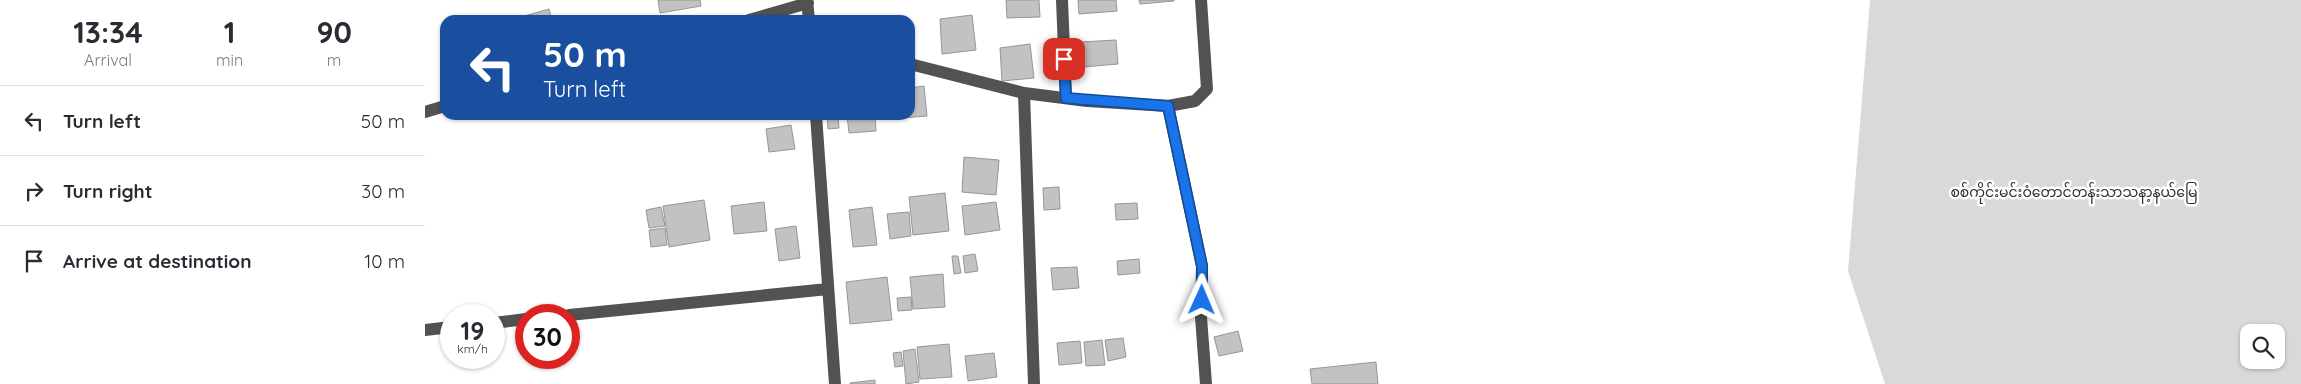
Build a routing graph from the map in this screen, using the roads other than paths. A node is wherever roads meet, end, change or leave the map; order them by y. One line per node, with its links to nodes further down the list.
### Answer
1 (1062, 0): 8 (street)
2 (1201, 0): 9 (street)
3 (808, 2): 4 (street); 5 (street)
4 (765, 15)
5 (809, 15)
6 (915, 65): 7 (street)
7 (1024, 93): 8 (street); 18 (street)
8 (1066, 98): 9 (street)
9 (1168, 106): 19 (street)
10 (440, 108): 11 (street)
11 (425, 112)
12 (816, 120): 13 (street)
13 (828, 289): 14 (street); 17 (street)
14 (580, 314)
15 (440, 328): 16 (street)
16 (425, 330)
17 (835, 384)
18 (1034, 384)
19 (1206, 384)

